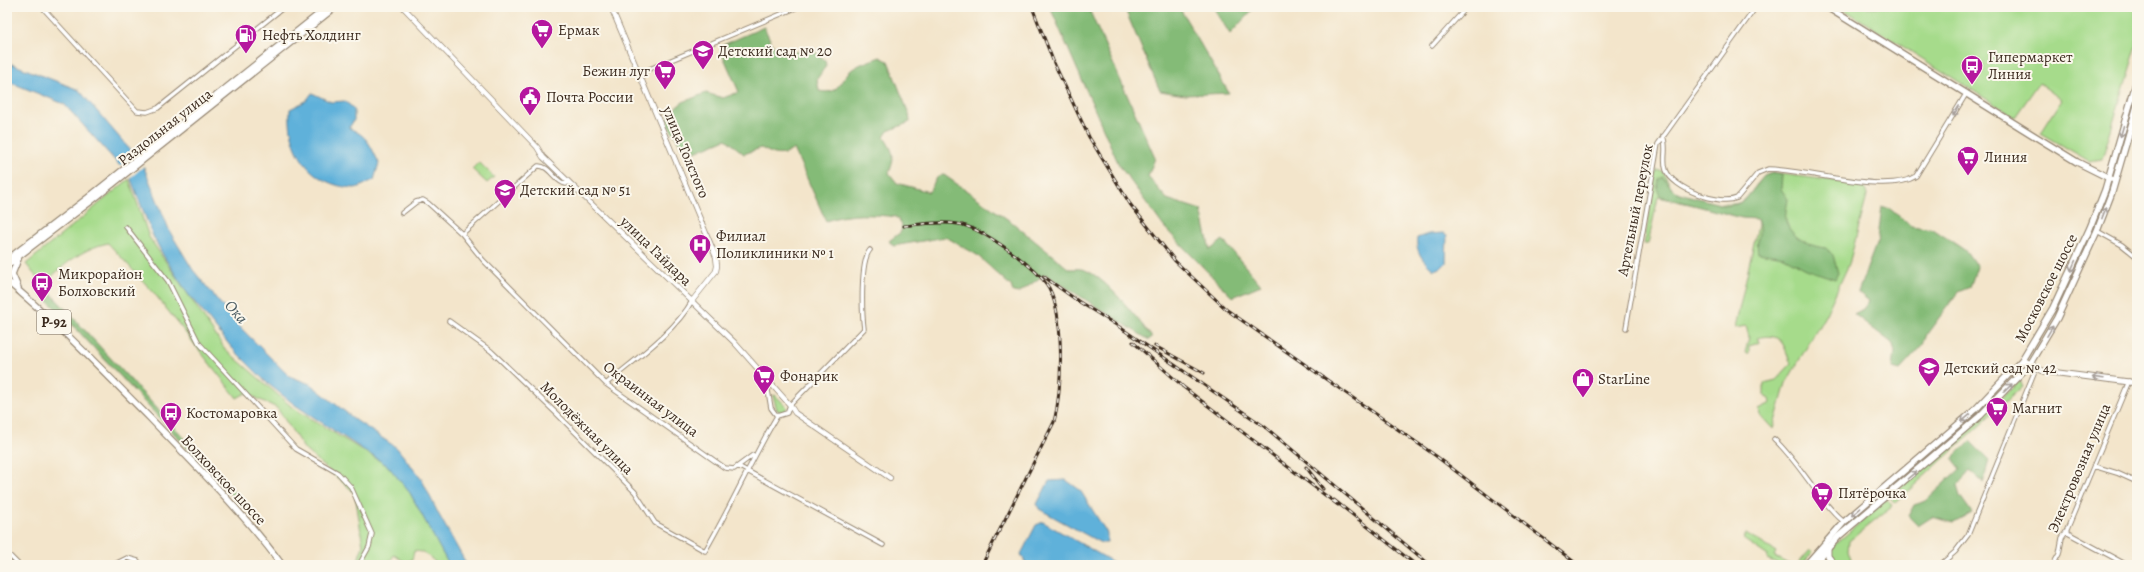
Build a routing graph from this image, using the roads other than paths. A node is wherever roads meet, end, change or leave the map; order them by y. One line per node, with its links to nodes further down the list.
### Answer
1 (284, 7): 10 (street)
2 (328, 7): 16 (main road, Раздольная улица)
3 (336, 7): 16 (main road, Раздольная улица)
4 (403, 7): 20 (street, улица Гайдара)
5 (611, 7): 12 (street, улица Толстого)
6 (798, 7): 12 (street)
7 (1467, 7): 11 (street)
8 (1756, 7): 17 (street, Артельный переулок)
9 (1827, 7): 14 (main road)
10 (44, 8)
11 (1432, 46)
12 (640, 73): 33 (street, улица Толстого)
13 (2137, 80): 18 (main road, Московское шоссе, one-way to 18)
14 (1966, 94): 17 (street, one-way to 17); 18 (main road)
15 (2137, 106): 19 (main road, Московское шоссе)
16 (177, 130): 26 (main road, Раздольная улица)
17 (1663, 136): 35 (street, Артельный переулок)
18 (2108, 177): 19 (main road); 36 (main road, Московское шоссе, one-way to 36)
19 (2116, 180): 23 (main road, Московское шоссе, one-way to 19)
20 (568, 182): 24 (street); 33 (street, улица Гайдара)
21 (402, 213): 24 (street, Окраинная улица)
22 (126, 227): 62 (street)
23 (2097, 231): 28 (street); 37 (main road, Московское шоссе, one-way to 23)
24 (462, 234): 42 (street, Окраинная улица)
25 (870, 250): 43 (street)
26 (19, 255): 27 (main road); 29 (main road, Раздольная улица); 30 (main road, Раздольная улица); 32 (main road)
27 (7, 256)
28 (2137, 257)
29 (7, 260)
30 (7, 265)
31 (7, 281): 32 (main road, Болховское шоссе / Р-92)
32 (20, 292): 61 (main road, Болховское шоссе / Р-92)
33 (692, 301): 39 (street, улица Гайдара); 42 (street)
34 (449, 321): 49 (street, Молодёжная улица)
35 (1626, 328)
36 (2022, 360): 37 (main road); 52 (main road, Московское шоссе, one-way to 52)
37 (2029, 364): 38 (main road); 55 (main road, Московское шоссе, one-way to 37)
38 (2036, 368): 40 (main road, one-way to 38); 66 (street)
39 (766, 379): 43 (street, улица Гайдара); 44 (street)
40 (2129, 381): 41 (main road); 48 (street, Электровозная улица)
41 (2137, 383)
42 (606, 384): 47 (street, Окраинная улица)
43 (790, 405): 44 (street); 50 (street, улица Гайдара)
44 (777, 416): 46 (street)
45 (1774, 439): 52 (street)
46 (754, 454): 47 (street); 49 (street)
47 (738, 466): 49 (street, Окраинная улица)
48 (2094, 466): 51 (street); 53 (street, Электровозная улица)
49 (747, 472): 54 (street, Окраинная улица)
50 (890, 478)
51 (2137, 482)
52 (1844, 522): 57 (main road, Московское шоссе)
53 (2066, 532): 67 (street, Электровозная улица); 68 (street)
54 (883, 545)
55 (1828, 547): 57 (main road, Московское шоссе); 65 (main road)
56 (7, 553): 58 (street)
57 (1814, 561): 63 (main road, Московское шоссе); 64 (main road)
58 (19, 565)
59 (113, 565): 60 (street)
60 (140, 565)
61 (282, 565)
62 (359, 565)
63 (1806, 565)
64 (1827, 565)
65 (1834, 565)
66 (1940, 565)
67 (2053, 565)
68 (2127, 565)

